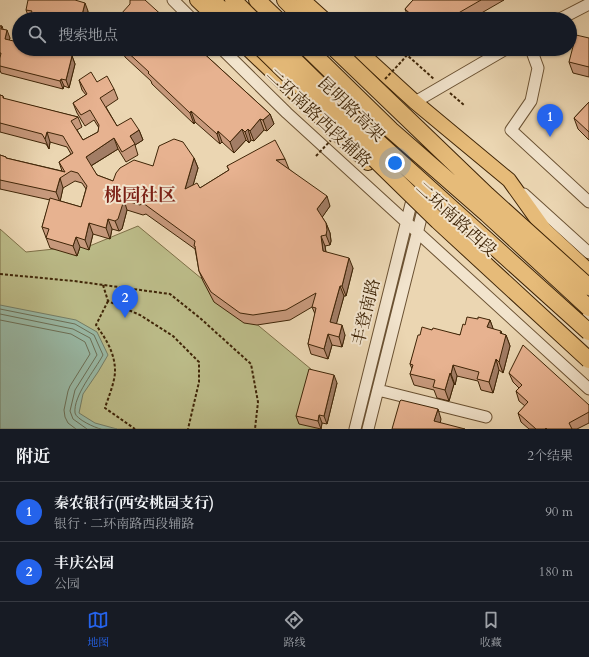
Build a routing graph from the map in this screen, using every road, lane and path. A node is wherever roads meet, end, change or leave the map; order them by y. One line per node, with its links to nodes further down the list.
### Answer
1 (172, 0): 9 (street)
2 (197, 0): 10 (main road)
3 (212, 0): 11 (highway)
4 (233, 0): 12 (highway)
5 (257, 0): 13 (highway)
6 (285, 0): 14 (highway)
7 (303, 0): 15 (main road)
8 (589, 4): 16 (street)
9 (185, 12)
10 (210, 12)
11 (224, 12)
12 (245, 12)
13 (270, 12)
14 (297, 12)
15 (316, 12)
16 (574, 12)
17 (229, 56): 31 (street, 二环南路西段辅路)
18 (255, 56): 29 (main road, 二环南路西段)
19 (269, 56): 41 (highway, 昆明路高架, bridge)
20 (290, 56): 40 (highway, 二环南路西段, bridge)
21 (315, 56): 39 (highway, 二环南路西段, bridge)
22 (342, 56): 37 (highway, 昆明路高架, bridge)
23 (364, 56): 26 (main road)
24 (494, 56): 26 (street)
25 (534, 56): 28 (street)
26 (415, 102): 27 (main road)
27 (508, 180): 33 (street); 34 (main road)
28 (589, 202)
29 (411, 204): 30 (main road, 二环南路西段); 31 (street, 丰登南路)
30 (422, 214): 32 (street, 丰登南路); 42 (main road, 二环南路西段)
31 (407, 223): 32 (street, 二环南路西段辅路); 49 (street, 丰登南路)
32 (417, 232): 43 (street, 二环南路西段辅路); 44 (street, 丰登南路)
33 (589, 253)
34 (589, 271)
35 (0, 274): 36 (path)
36 (103, 285): 38 (path); 48 (path)
37 (589, 288)
38 (108, 301): 46 (path); 47 (path)
39 (589, 308)
40 (589, 332)
41 (589, 360)
42 (589, 365)
43 (589, 389)
44 (378, 390): 45 (street); 50 (street, 丰登南路)
45 (486, 417)
46 (135, 429)
47 (188, 429)
48 (255, 429)
49 (355, 429)
50 (368, 429)

